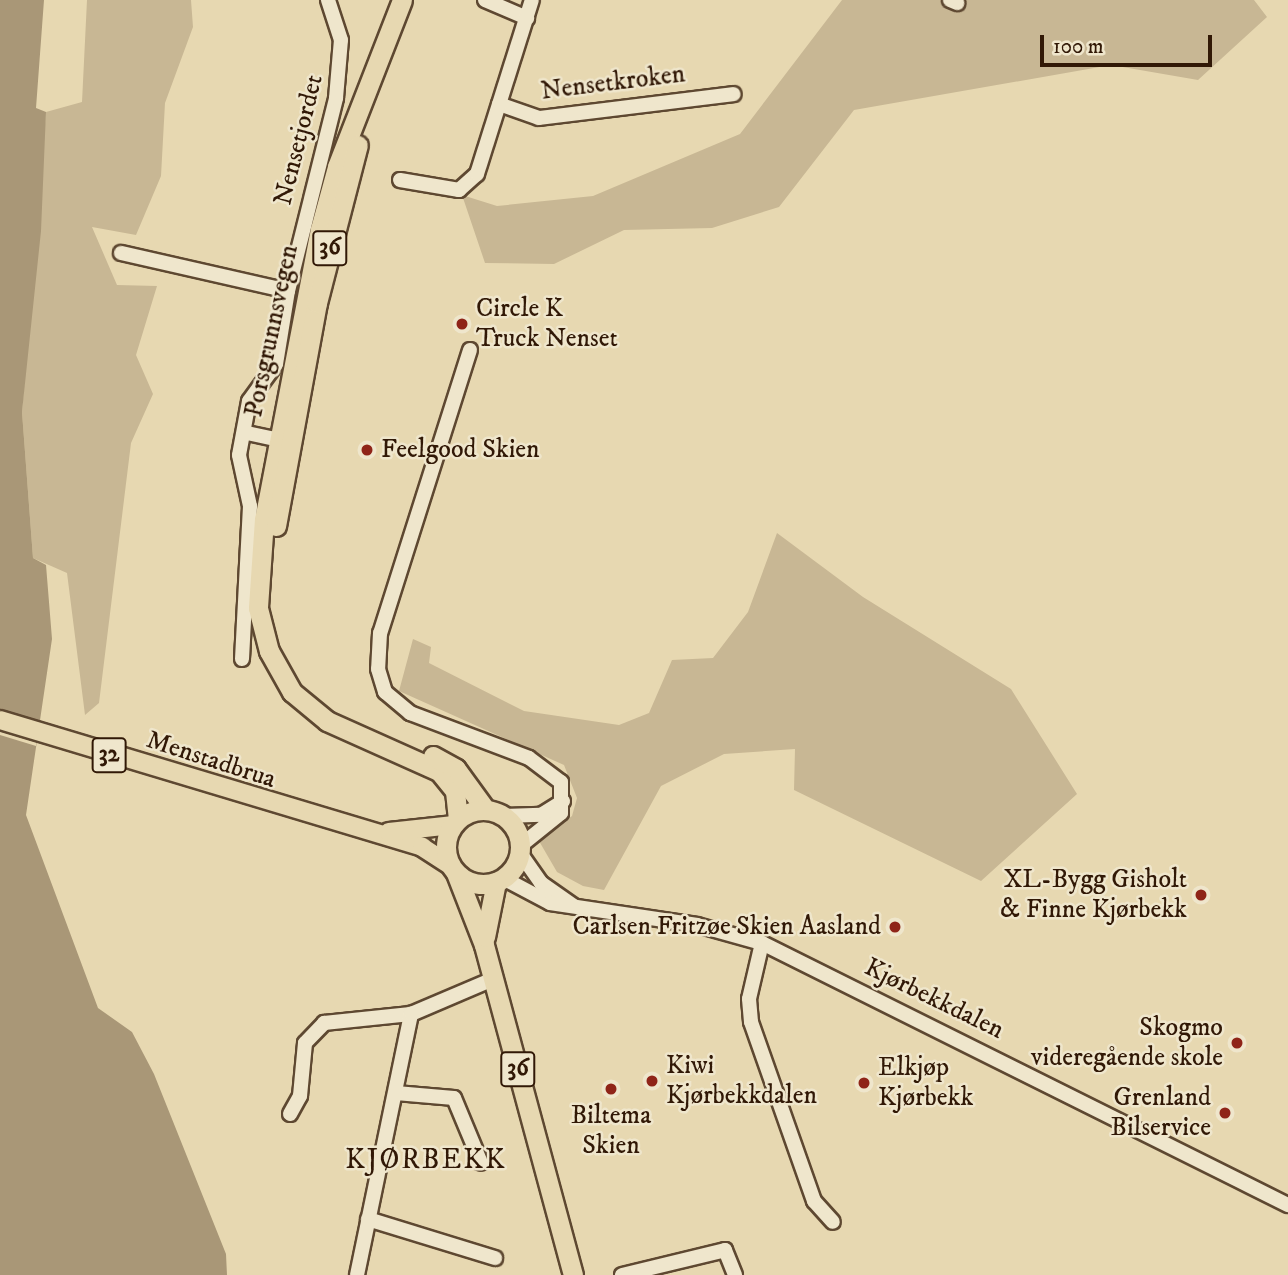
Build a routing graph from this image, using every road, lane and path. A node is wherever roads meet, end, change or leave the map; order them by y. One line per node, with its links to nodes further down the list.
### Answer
1 (328, 0): 10 (street, Nensetjordet)
2 (402, 0): 13 (highway, Porsgrunnsvegen / 36)
3 (485, 0): 5 (street)
4 (533, 0): 5 (street, Nensetkroken)
5 (527, 18): 7 (street, Nensetkroken)
6 (734, 94): 7 (street, Nensetkroken)
7 (499, 104): 8 (street, Nensetkroken)
8 (400, 180)
9 (121, 253): 10 (street)
10 (288, 291): 12 (street, Nensetjordet)
11 (470, 350): 17 (street)
12 (247, 433): 13 (street); 14 (street, Porsgrunnsvegen)
13 (284, 441): 16 (highway, Porsgrunnsvegen / 36)
14 (242, 659)
15 (0, 720): 20 (main road, Menstadbrua / 32)
16 (375, 740): 18 (highway, Porsgrunnsvegen / 36); 19 (highway, Porsgrunnsvegen / 36)
17 (563, 800): 18 (street); 21 (street)
18 (495, 812): 19 (highway); 21 (highway, 36)
19 (455, 822): 20 (main road, Menstadbrua / 32); 22 (highway, 36)
20 (368, 832): 22 (main road, Menstadbrua / 32)
21 (520, 849): 23 (highway, 36); 24 (street, Kjørbekkdalen)
22 (453, 869): 23 (highway); 26 (highway, 36)
23 (500, 880): 24 (street, Kjørbekkdalen); 26 (highway, 36)
24 (578, 909): 25 (street, Kjørbekkdalen)
25 (762, 943): 33 (street, Kjørbekkdalen); 35 (street)
26 (484, 945): 27 (highway, 36)
27 (494, 979): 28 (street); 32 (highway, 36)
28 (411, 1014): 29 (street); 30 (street)
29 (396, 1093): 31 (street); 34 (street)
30 (290, 1114)
31 (481, 1163)
32 (552, 1192): 38 (highway, 36); 39 (highway, 36)
33 (1288, 1205)
34 (368, 1219): 36 (street); 37 (street)
35 (832, 1222)
36 (495, 1258)
37 (357, 1275)
38 (573, 1275)
39 (585, 1275)
40 (622, 1275): 41 (street)
41 (735, 1275)

